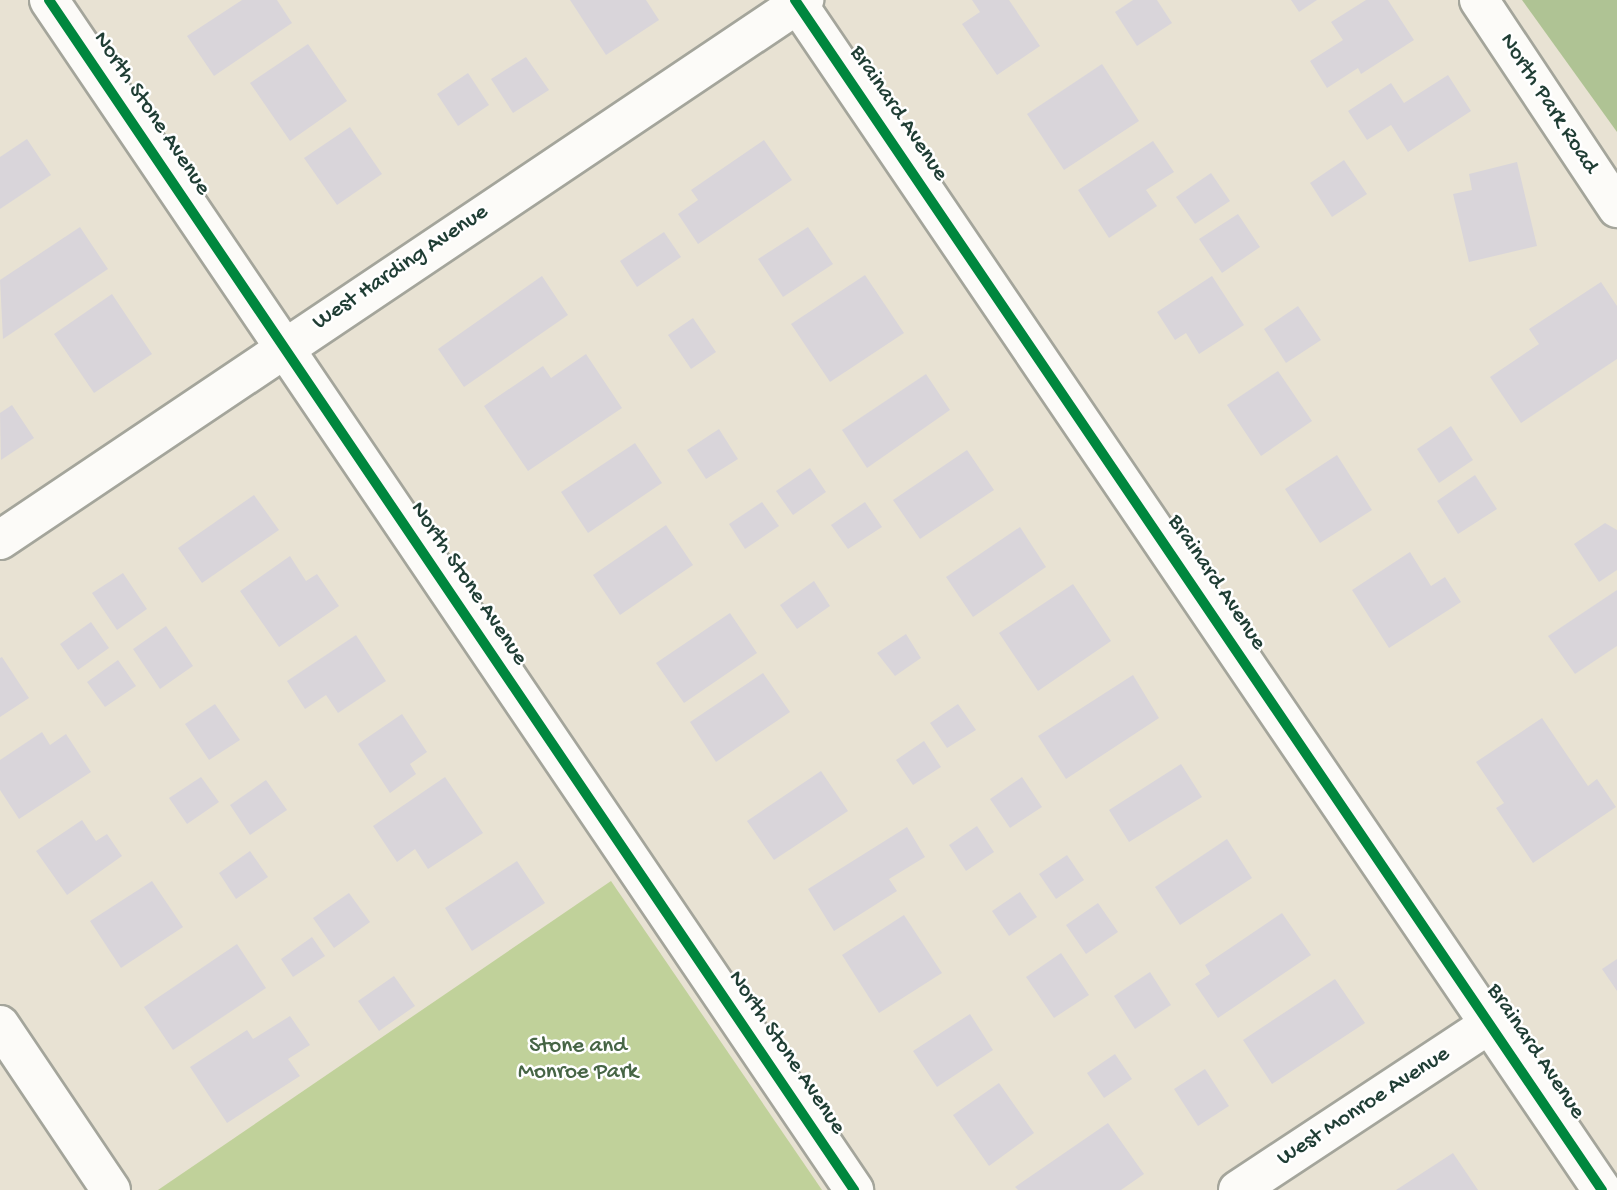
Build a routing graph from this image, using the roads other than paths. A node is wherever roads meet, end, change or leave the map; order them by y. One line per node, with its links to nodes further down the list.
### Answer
1 (49, 0): 5 (street, North Stone Avenue)
2 (1479, 0): 4 (street, North Park Road)
3 (799, 1): 5 (street, West Harding Avenue); 7 (street, Brainard Avenue)
4 (1617, 208)
5 (282, 347): 6 (street, West Harding Avenue); 10 (street, North Stone Avenue)
6 (0, 540)
7 (1491, 1023): 11 (street, West Monroe Avenue); 12 (street, Brainard Avenue)
8 (0, 1024): 9 (street)
9 (111, 1190)
10 (854, 1190)
11 (1238, 1190)
12 (1602, 1190)

